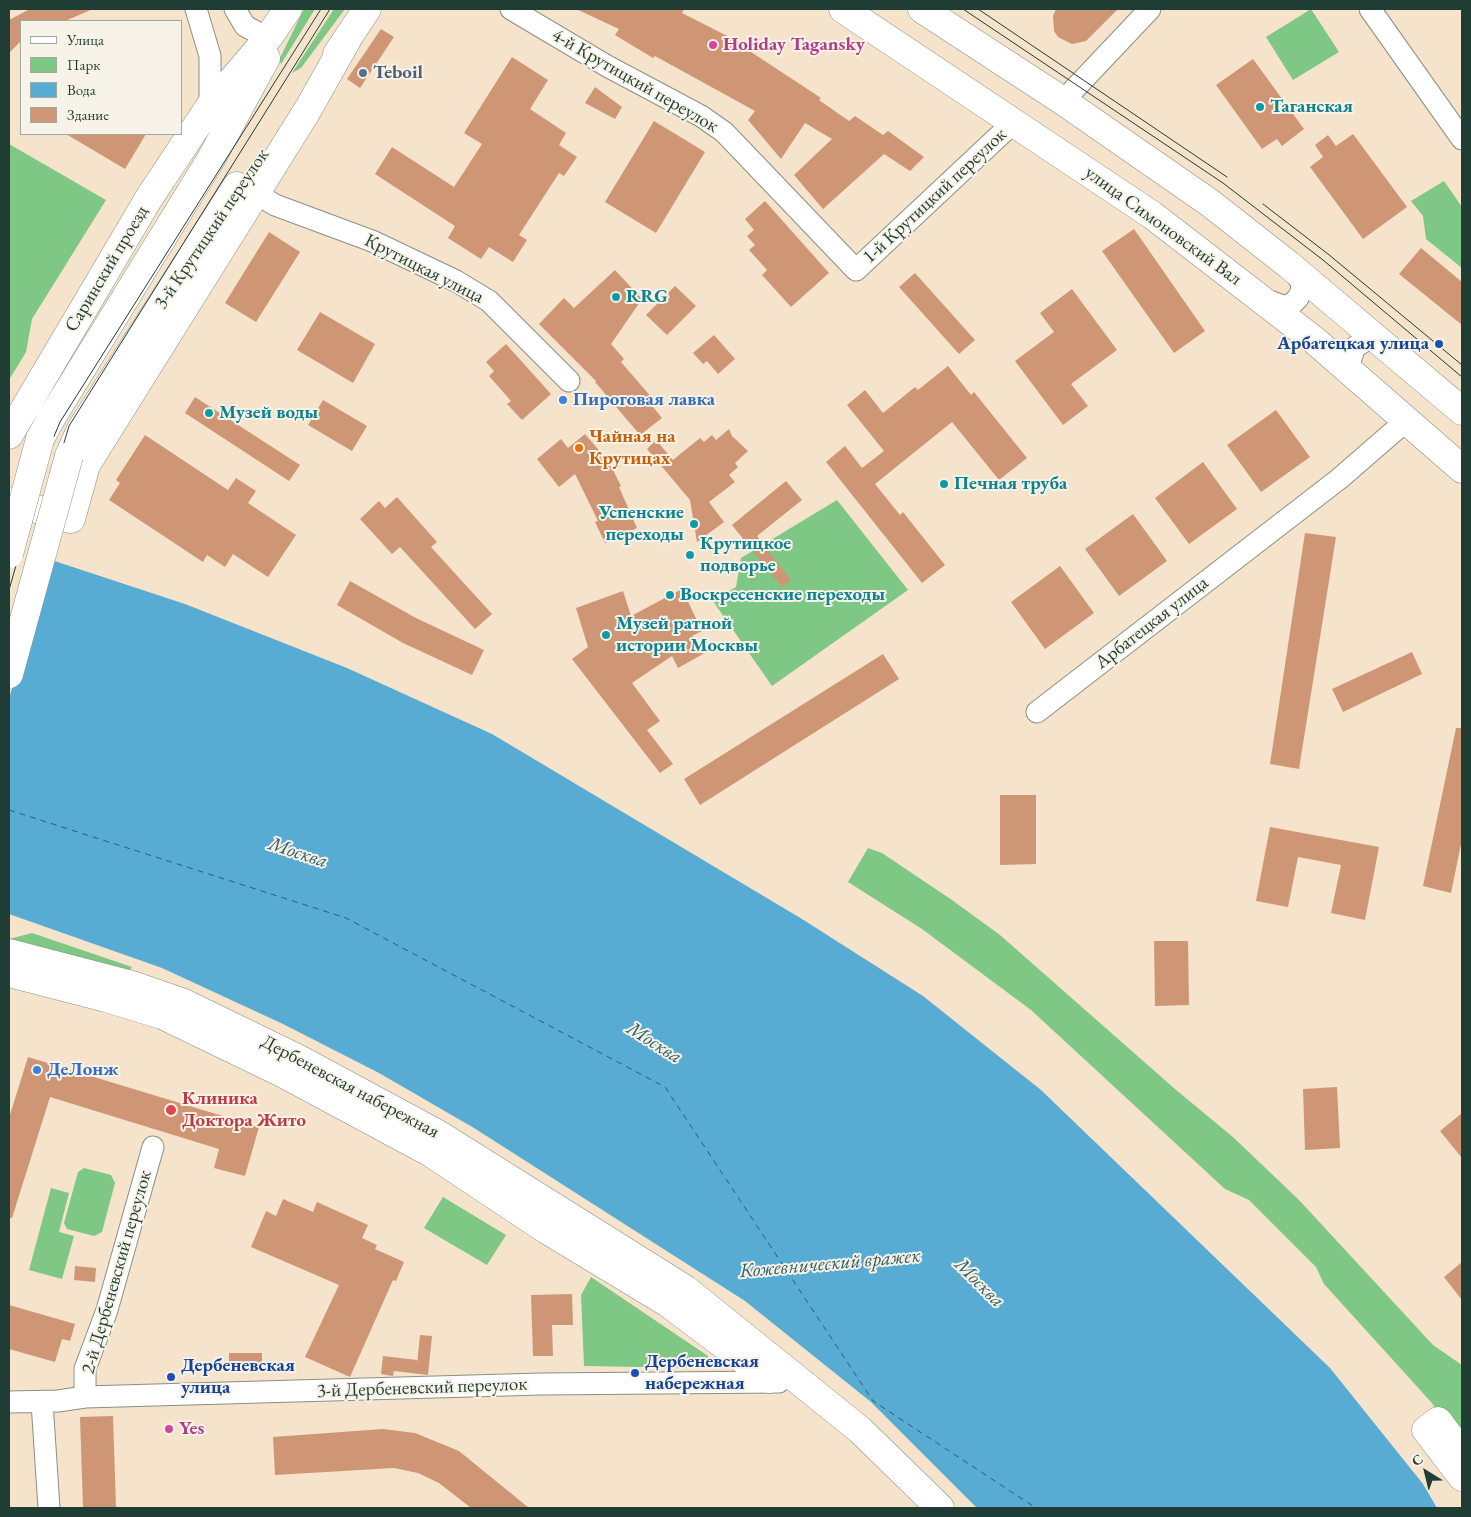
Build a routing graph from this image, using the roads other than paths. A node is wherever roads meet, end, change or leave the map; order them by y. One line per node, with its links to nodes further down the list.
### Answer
1 (196, 9): 13 (street)
2 (235, 9): 11 (street)
3 (288, 9): 11 (main road, Саринский проезд)
4 (293, 9): 17 (main road, 3-й Крутицкий переулок)
5 (366, 9): 18 (main road, 3-й Крутицкий переулок)
6 (512, 9): 20 (street, 4-й Крутицкий переулок)
7 (843, 9): 14 (main road, улица Симоновский Вал)
8 (922, 9): 12 (main road)
9 (1150, 9): 12 (street)
10 (1370, 9): 16 (street)
11 (268, 38): 13 (main road, Саринский проезд)
12 (1063, 101): 19 (main road)
13 (210, 106): 15 (main road, Саринский проезд)
14 (1014, 122): 20 (street, 1-й Крутицкий переулок); 21 (main road, улица Симоновский Вал)
15 (189, 138): 17 (main road); 27 (main road, Саринский проезд)
16 (1462, 139)
17 (216, 150): 32 (main road, 3-й Крутицкий переулок, bridge)
18 (249, 184): 24 (street, Крутицкая улица); 31 (main road); 33 (main road, 3-й Крутицкий переулок, bridge)
19 (1289, 265): 21 (street); 22 (main road)
20 (856, 270)
21 (1263, 299): 23 (main road, улица Симоновский Вал)
22 (1385, 346): 23 (street); 25 (main road)
23 (1358, 378): 26 (main road, улица Симоновский Вал)
24 (569, 381)
25 (1462, 410)
26 (1407, 420): 28 (main road, улица Симоновский Вал); 34 (street, Арбатецкая улица)
27 (9, 435)
28 (1462, 469)
29 (9, 481): 31 (main road)
30 (9, 501): 31 (main road)
31 (74, 513)
32 (9, 554)
33 (9, 674)
34 (1037, 712)
35 (9, 953): 41 (main road, Дербеневская набережная)
36 (9, 974): 38 (main road, Дербеневская набережная)
37 (153, 1147): 42 (street, 2-й Дербеневский переулок)
38 (710, 1334): 39 (street); 40 (main road, Дербеневская набережная)
39 (688, 1382): 40 (street, 3-й Дербеневский переулок); 42 (street, 3-й Дербеневский переулок)
40 (773, 1382): 41 (street, 3-й Дербеневский переулок); 48 (main road, Дербеневская набережная)
41 (802, 1382): 49 (main road, Дербеневская набережная)
42 (85, 1397): 44 (street, 3-й Дербеневский переулок)
43 (9, 1402): 44 (street, 3-й Дербеневский переулок)
44 (42, 1402): 47 (street)
45 (1462, 1453): 46 (main road)
46 (1462, 1477)
47 (49, 1508)
48 (915, 1508)
49 (940, 1508)

